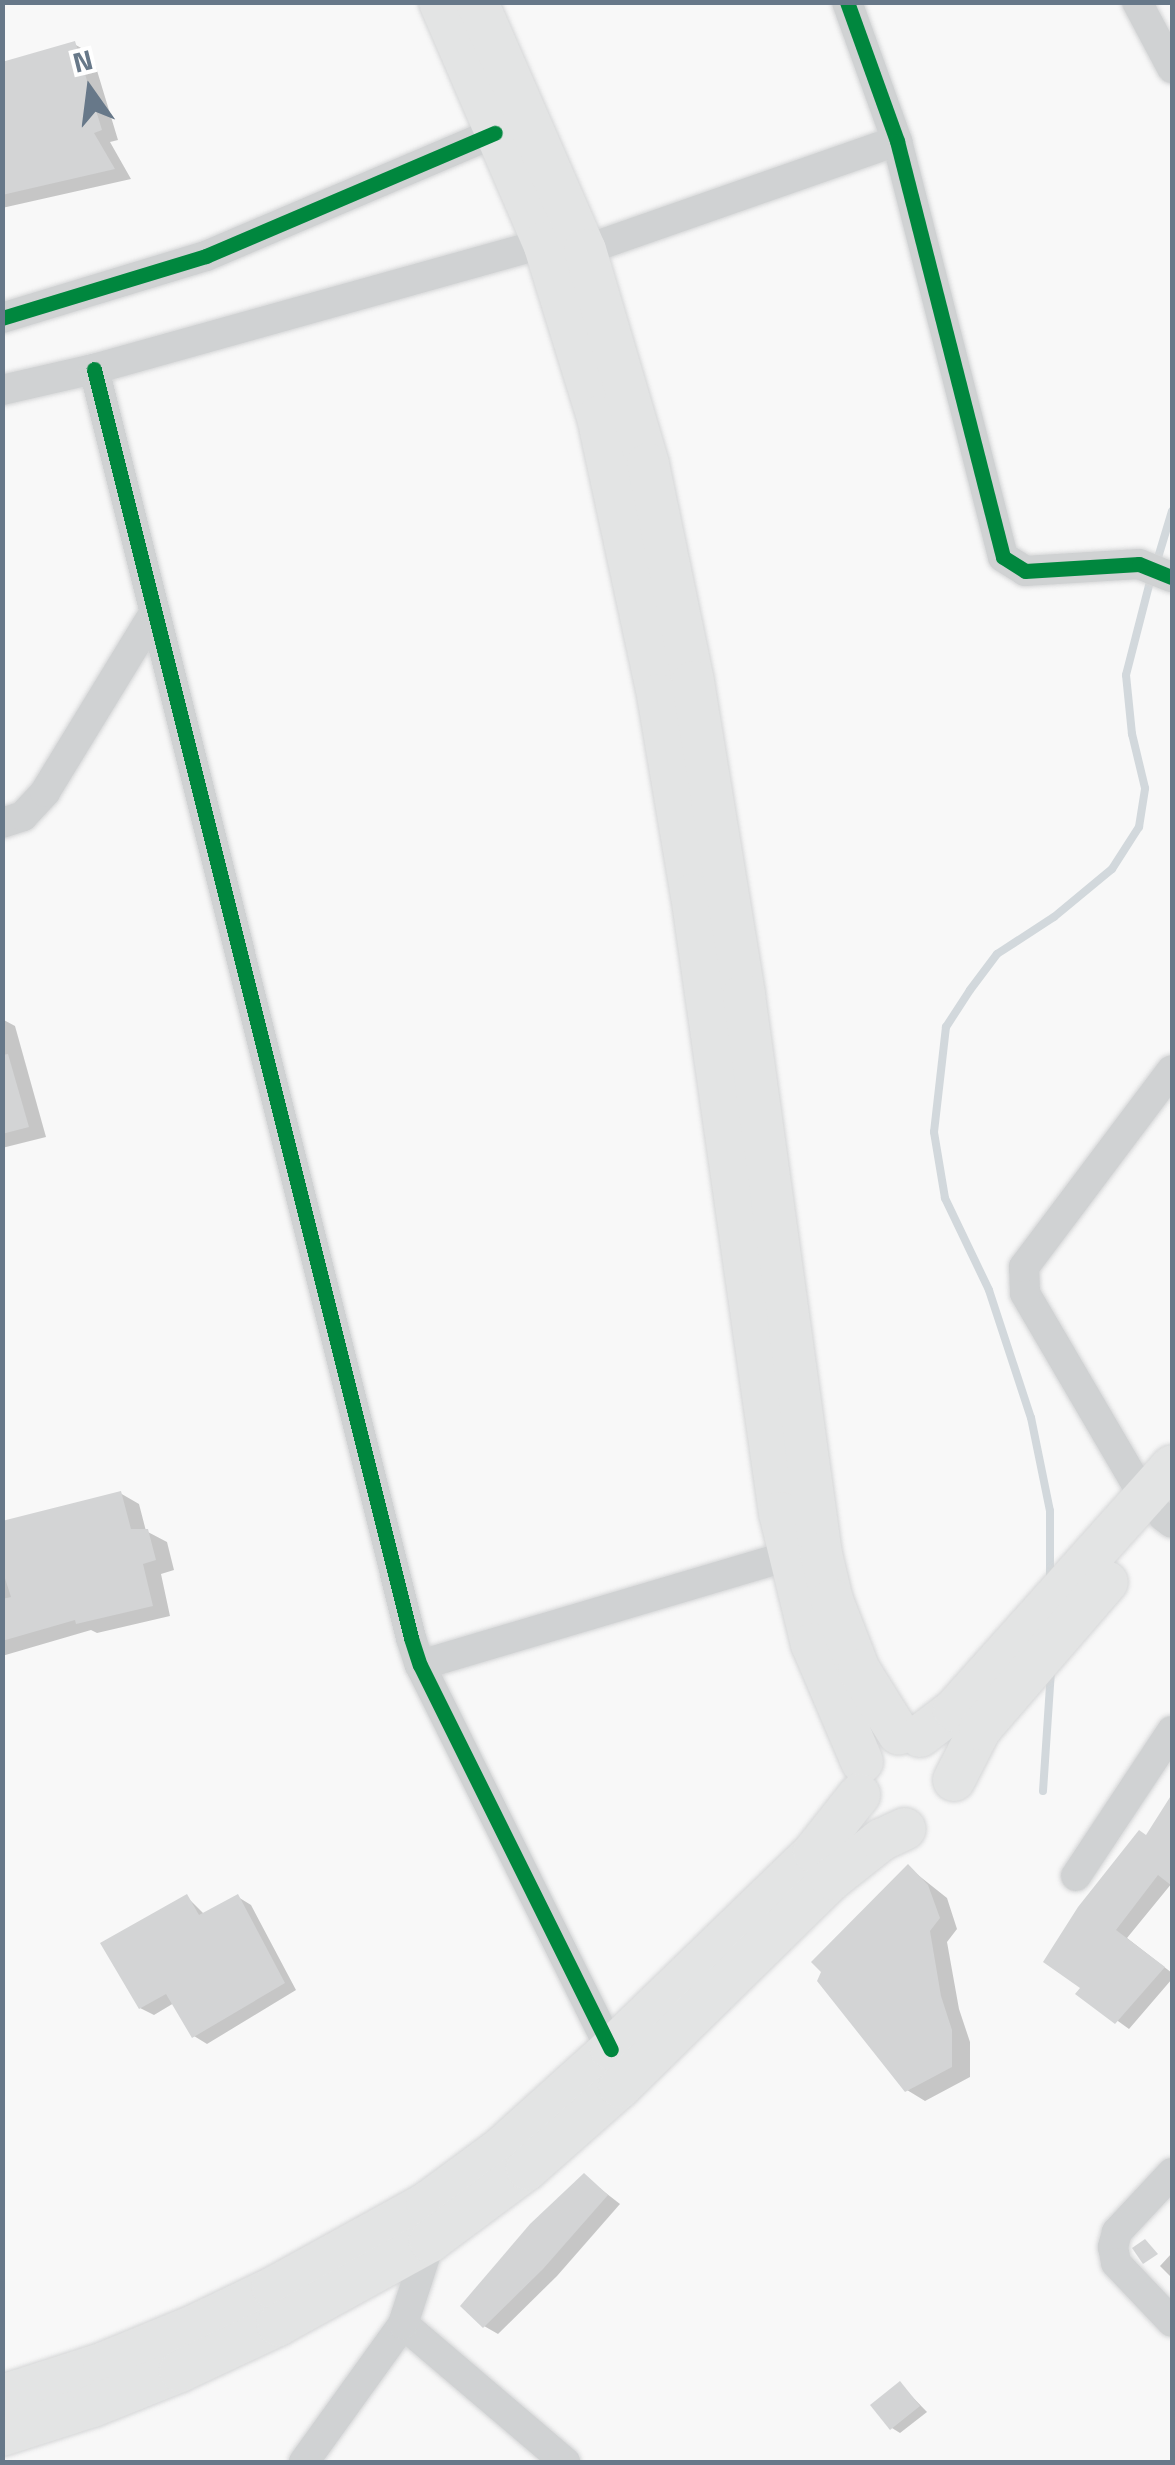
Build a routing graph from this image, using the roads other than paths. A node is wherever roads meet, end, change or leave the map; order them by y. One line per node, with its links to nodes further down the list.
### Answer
1 (440, 2): 6 (main road)
2 (477, 2): 8 (main road)
3 (847, 2): 7 (street)
4 (1137, 2): 5 (street)
5 (1172, 68)
6 (495, 133): 8 (main road); 9 (street)
7 (896, 141): 8 (street); 12 (street)
8 (564, 247): 10 (street); 17 (main road); 21 (main road)
9 (2, 318)
10 (94, 369): 11 (street); 13 (street)
11 (2, 390)
12 (1172, 576)
13 (155, 612): 14 (street); 19 (street)
14 (2, 823)
15 (1172, 1070): 16 (street)
16 (1165, 1502): 18 (main road)
17 (789, 1556): 19 (street); 22 (main road)
18 (1054, 1611): 21 (main road); 23 (main road)
19 (420, 1665): 26 (street)
20 (1172, 1731): 25 (street)
21 (909, 1735): 22 (main road); 23 (main road)
22 (861, 1778): 24 (main road); 26 (main road)
23 (954, 1780): 24 (main road)
24 (905, 1829): 28 (main road)
25 (1076, 1876)
26 (611, 2049): 31 (main road)
27 (1172, 2173): 29 (street)
28 (430, 2241): 30 (street); 32 (main road)
29 (1172, 2322)
30 (403, 2324): 33 (street); 34 (street)
31 (2, 2396)
32 (2, 2435)
33 (304, 2462)
34 (565, 2462)

